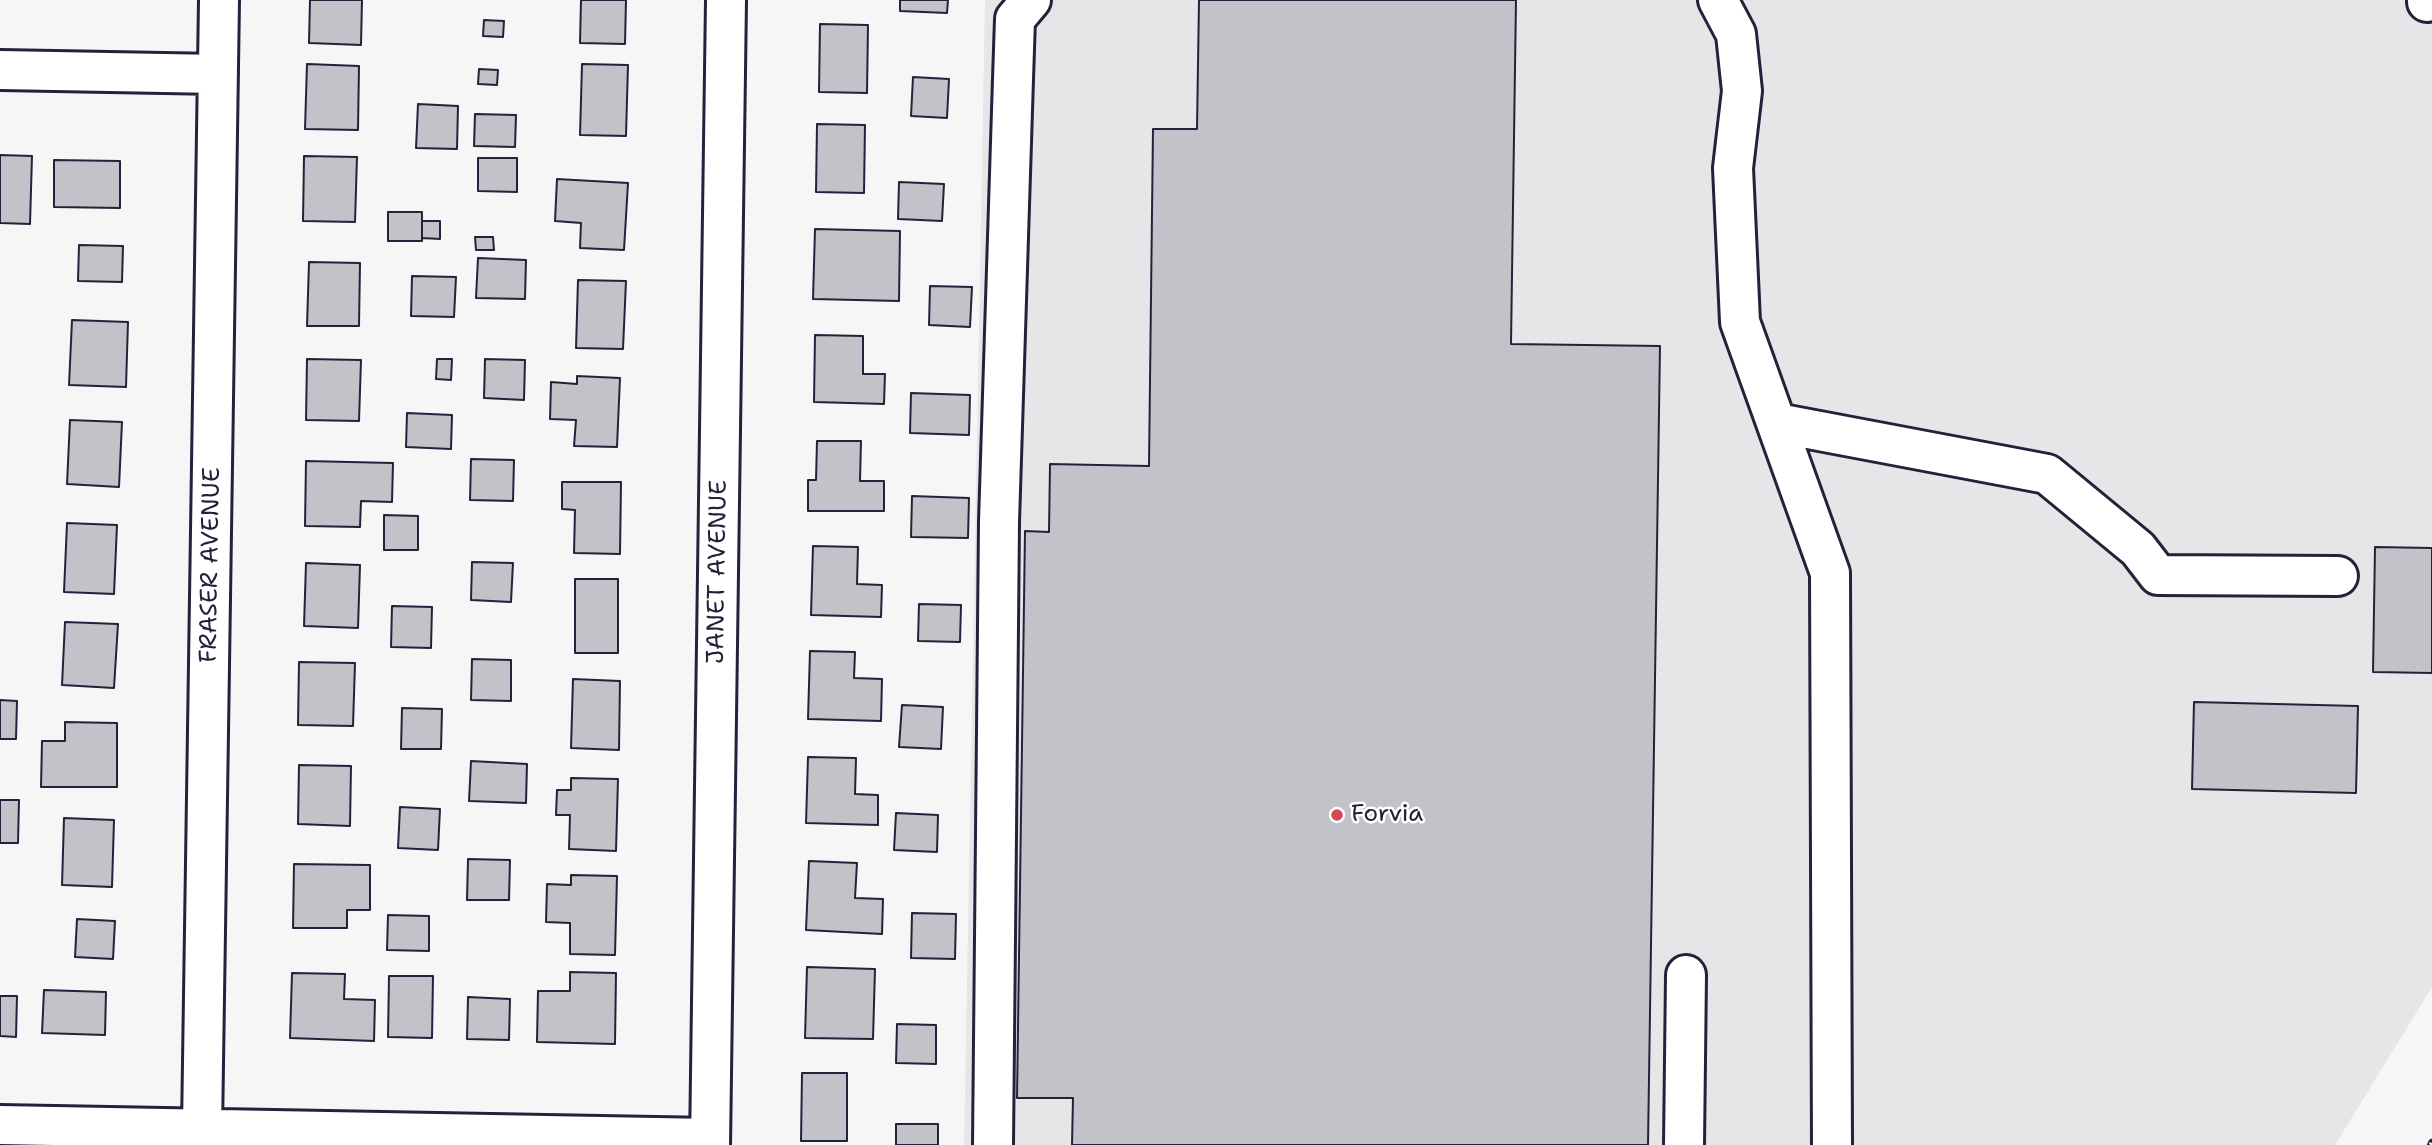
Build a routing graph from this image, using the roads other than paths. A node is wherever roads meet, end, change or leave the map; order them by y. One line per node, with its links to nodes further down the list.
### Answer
1 (219, 0): 6 (street, FRASER AVENUE)
2 (726, 0): 12 (street, JANET AVENUE)
3 (1031, 0): 13 (street)
4 (1718, 0): 7 (street)
5 (0, 70): 6 (street)
6 (218, 74): 11 (street, FRASER AVENUE)
7 (1777, 423): 8 (street); 15 (street)
8 (2339, 576)
9 (1686, 975): 14 (street)
10 (0, 1125): 11 (street)
11 (202, 1129): 12 (street)
12 (710, 1141)
13 (993, 1145)
14 (1684, 1145)
15 (1832, 1145)

